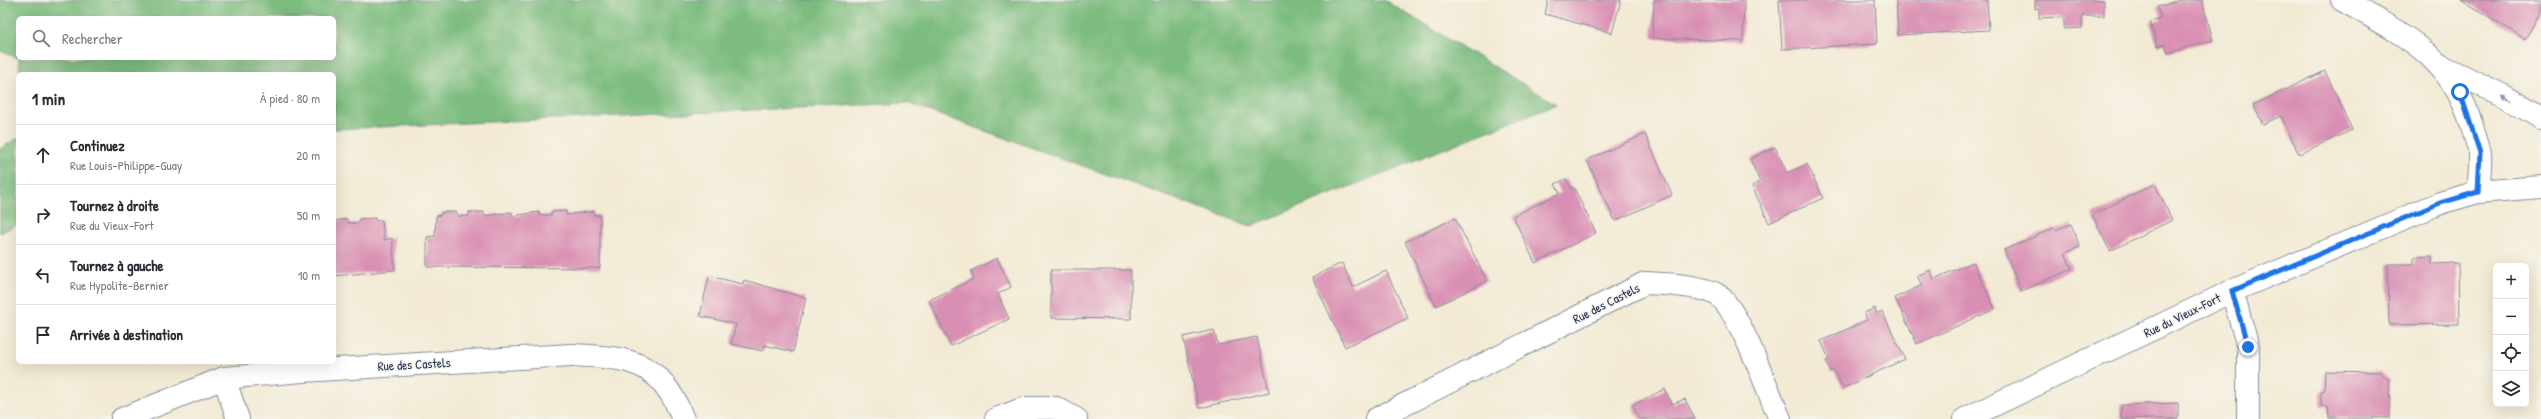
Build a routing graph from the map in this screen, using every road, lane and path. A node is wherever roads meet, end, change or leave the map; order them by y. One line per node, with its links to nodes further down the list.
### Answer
1 (2342, 0): 2 (street)
2 (2441, 66): 3 (street, one-way to 2); 5 (street)
3 (2541, 118)
4 (2541, 187): 5 (street, Rue du Vieux-Fort)
5 (2478, 192): 6 (street, Rue du Vieux-Fort)
6 (2232, 291): 15 (street, Rue du Vieux-Fort); 16 (street)
7 (224, 378): 8 (street, Rue des Castels); 9 (street); 10 (street, Rue des Castels)
8 (122, 419)
9 (238, 419)
10 (683, 419)
11 (996, 419): 12 (street)
12 (1076, 419)
13 (1376, 419): 14 (street, Rue des Castels)
14 (1780, 419)
15 (1965, 419)
16 (2248, 419)

